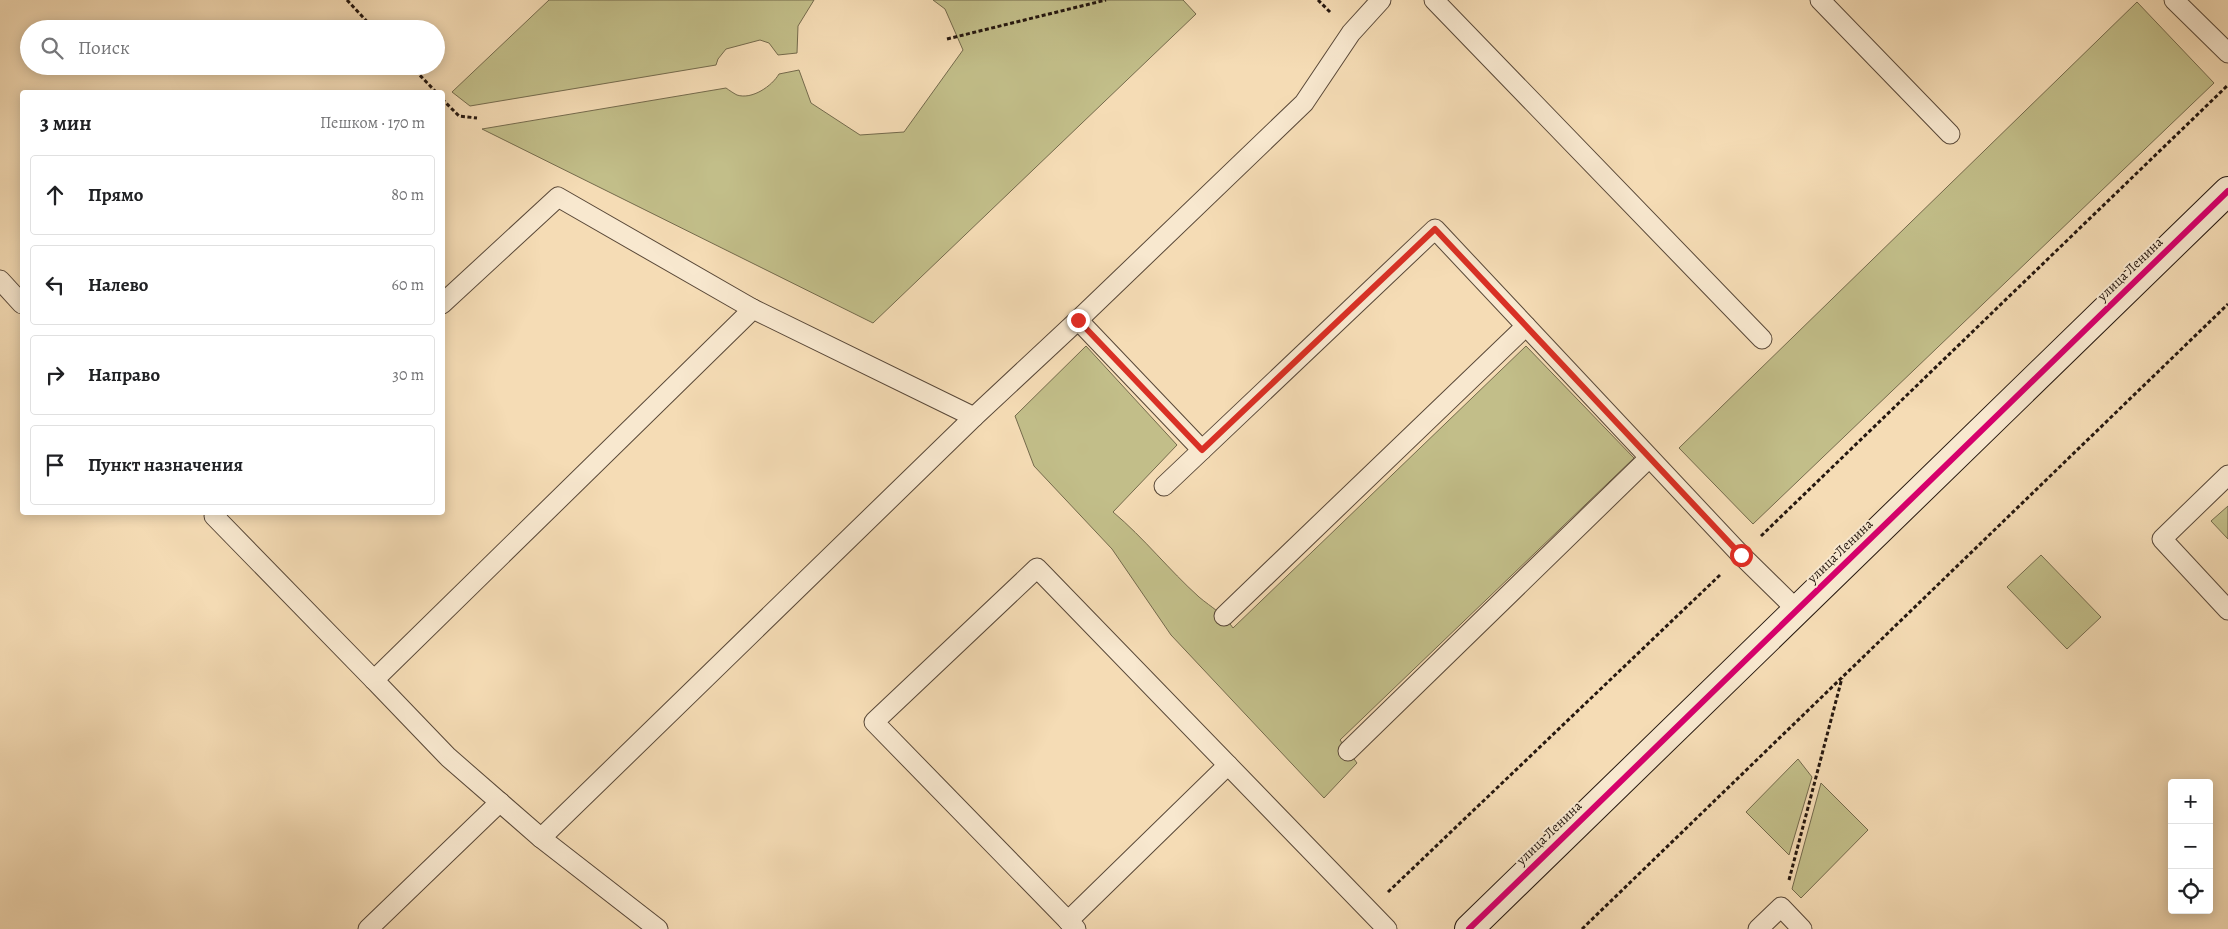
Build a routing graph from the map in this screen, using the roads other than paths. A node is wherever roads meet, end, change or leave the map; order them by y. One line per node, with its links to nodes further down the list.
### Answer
1 (1381, 0): 12 (lane)
2 (1434, 0): 14 (lane)
3 (1820, 0): 6 (lane)
4 (2174, 0): 5 (lane)
5 (2228, 53)
6 (1950, 134)
7 (2228, 191): 21 (street, улица Ленина)
8 (0, 280): 10 (lane)
9 (445, 301): 11 (lane)
10 (20, 302)
11 (753, 309): 15 (lane); 24 (lane)
12 (1078, 320): 15 (lane); 16 (lane)
13 (1526, 326): 16 (lane); 17 (lane); 23 (lane)
14 (1762, 339)
15 (974, 416): 28 (lane)
16 (1202, 450): 19 (lane)
17 (1649, 458): 21 (lane); 25 (lane)
18 (2228, 475): 22 (lane)
19 (1164, 486)
20 (215, 515): 24 (lane)
21 (1797, 610): 33 (street, улица Ленина)
22 (2228, 610)
23 (1224, 616)
24 (374, 680): 27 (lane)
25 (1348, 751)
26 (1228, 765): 29 (lane); 29 (lane); 32 (lane)
27 (500, 802): 28 (lane); 30 (lane)
28 (541, 838): 31 (lane)
29 (1072, 925)
30 (368, 929)
31 (658, 929)
32 (1387, 929)
33 (1469, 929)
34 (1758, 929): 35 (lane)
35 (1802, 929)

